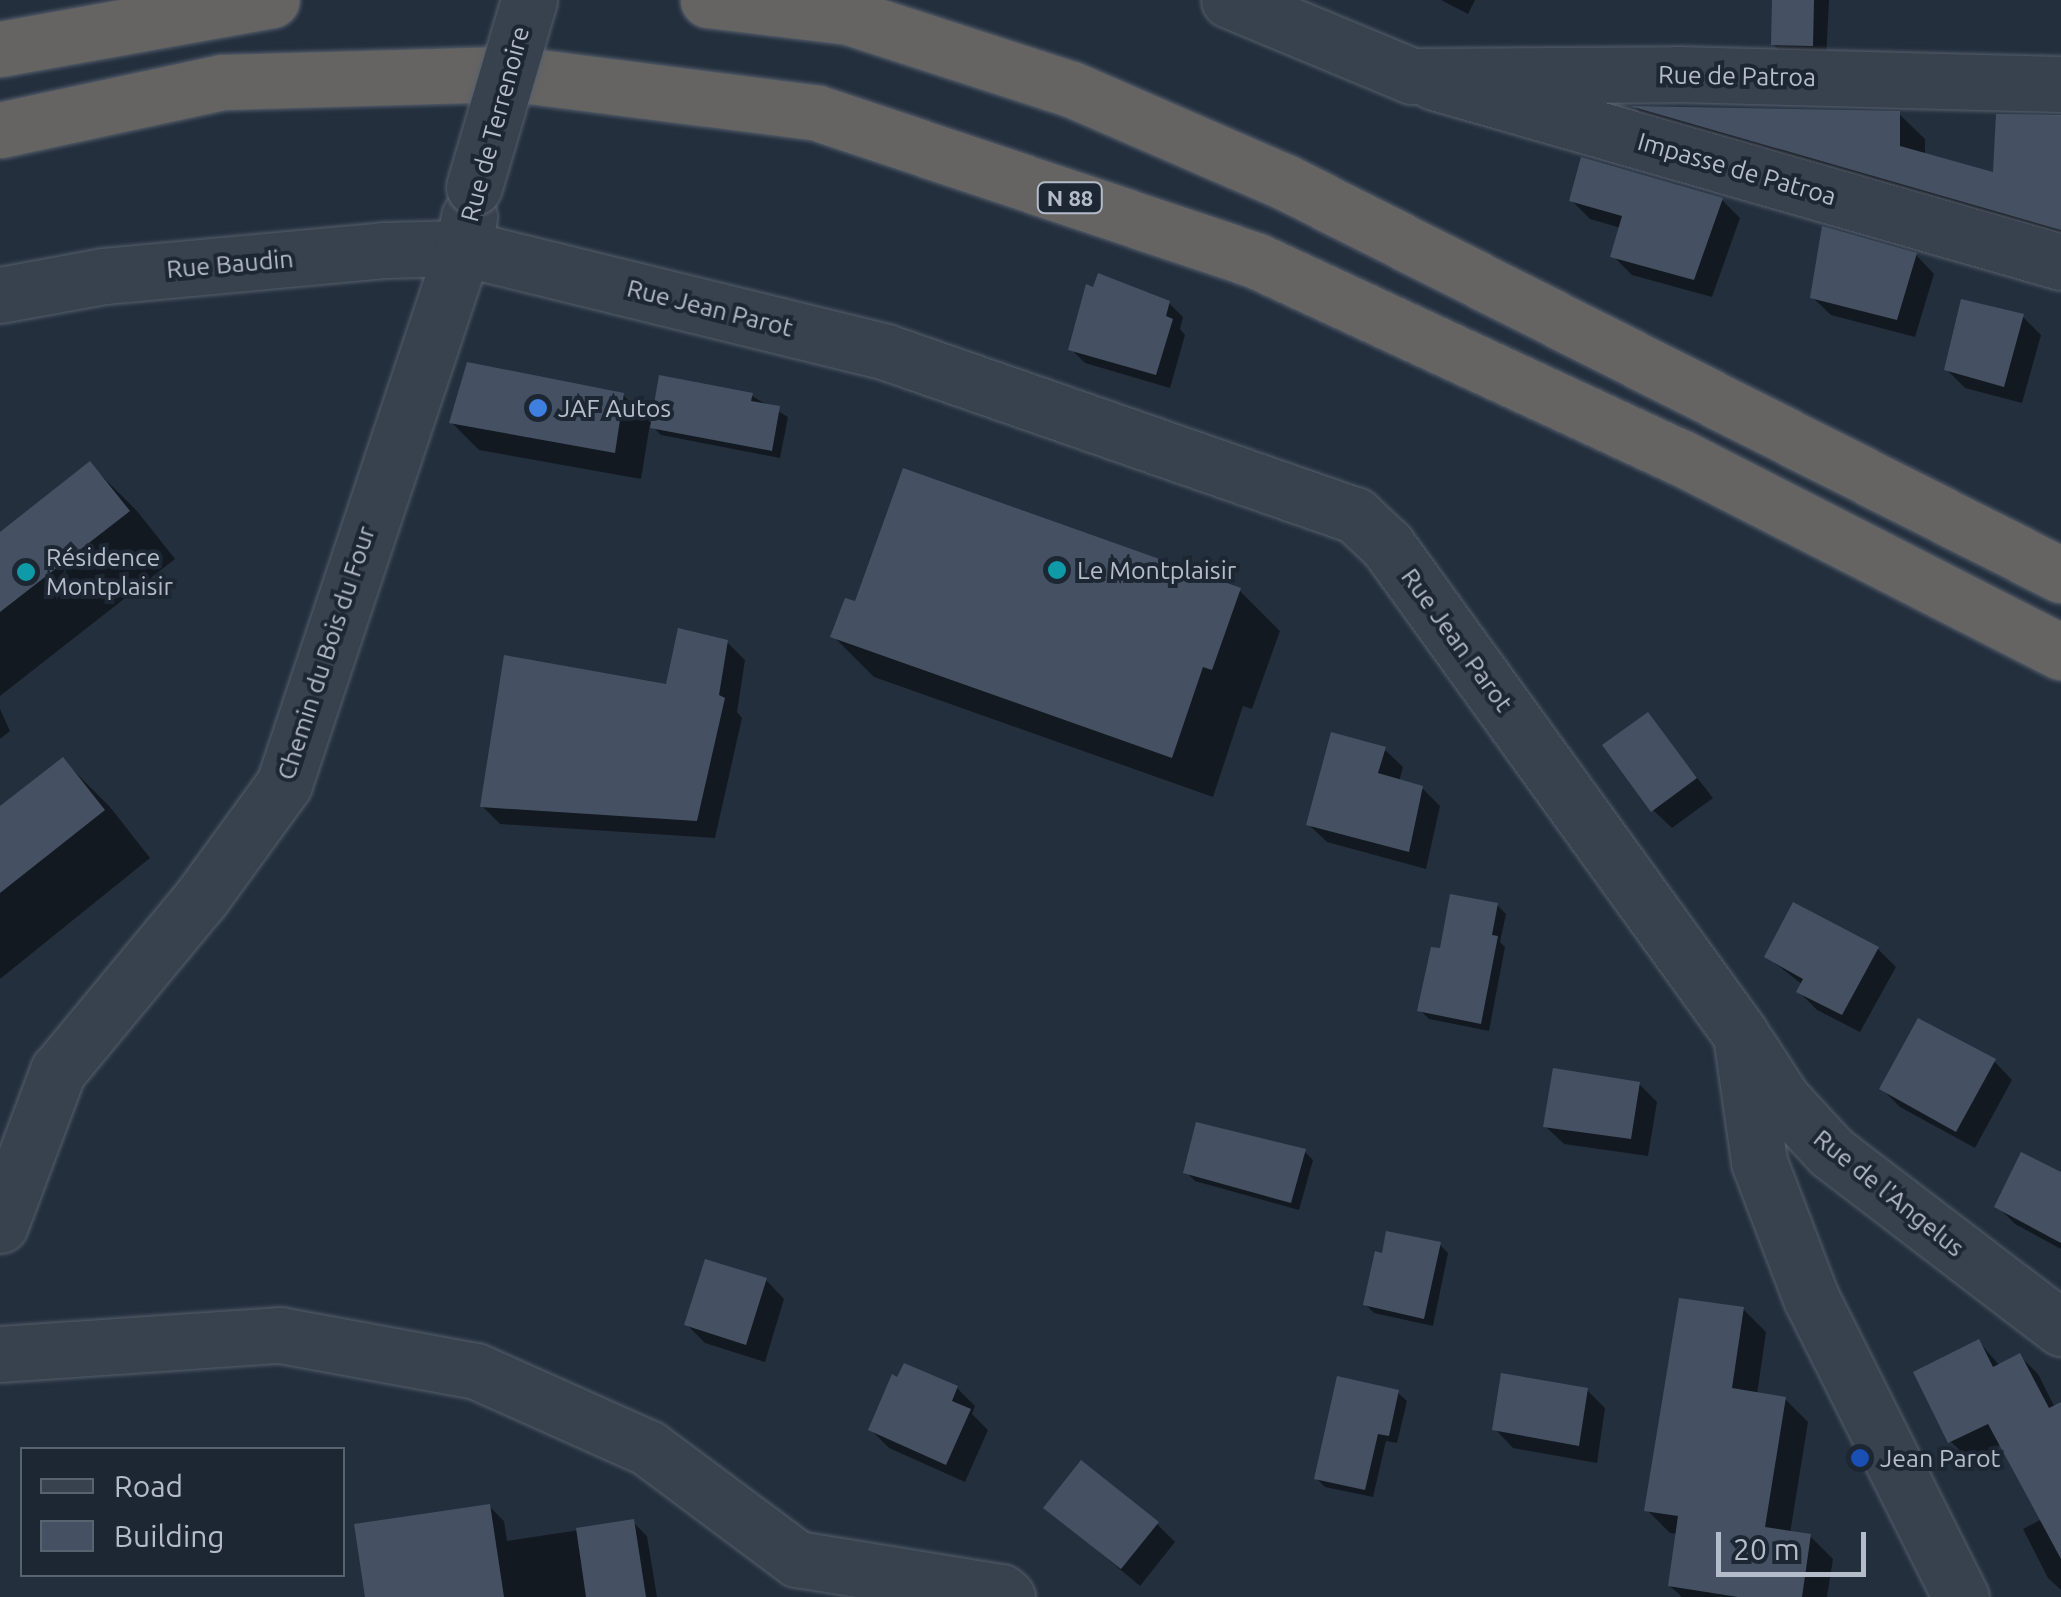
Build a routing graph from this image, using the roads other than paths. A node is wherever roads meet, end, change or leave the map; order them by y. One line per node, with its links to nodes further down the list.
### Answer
1 (233, 0): 6 (highway)
2 (272, 0): 7 (highway)
3 (528, 0): 11 (street, Rue de Terrenoire, bridge)
4 (708, 0): 14 (highway)
5 (1236, 1): 8 (street)
6 (0, 23)
7 (0, 49)
8 (1412, 76): 9 (street, Rue de Patroa); 12 (street, Impasse de Patroa)
9 (2061, 84)
10 (0, 130): 15 (highway, N 88)
11 (462, 248): 13 (street, Rue Baudin); 16 (street, Rue Jean Parot); 17 (street, Chemin du Bois du Four)
12 (2061, 262)
13 (0, 296)
14 (2061, 575)
15 (2061, 652)
16 (1741, 1035): 18 (street, Rue de l'Angelus); 22 (street, Rue Jean Parot)
17 (0, 1225)
18 (2061, 1328)
19 (0, 1354): 20 (street)
20 (808, 1579): 21 (street)
21 (1007, 1597)
22 (1961, 1597)

